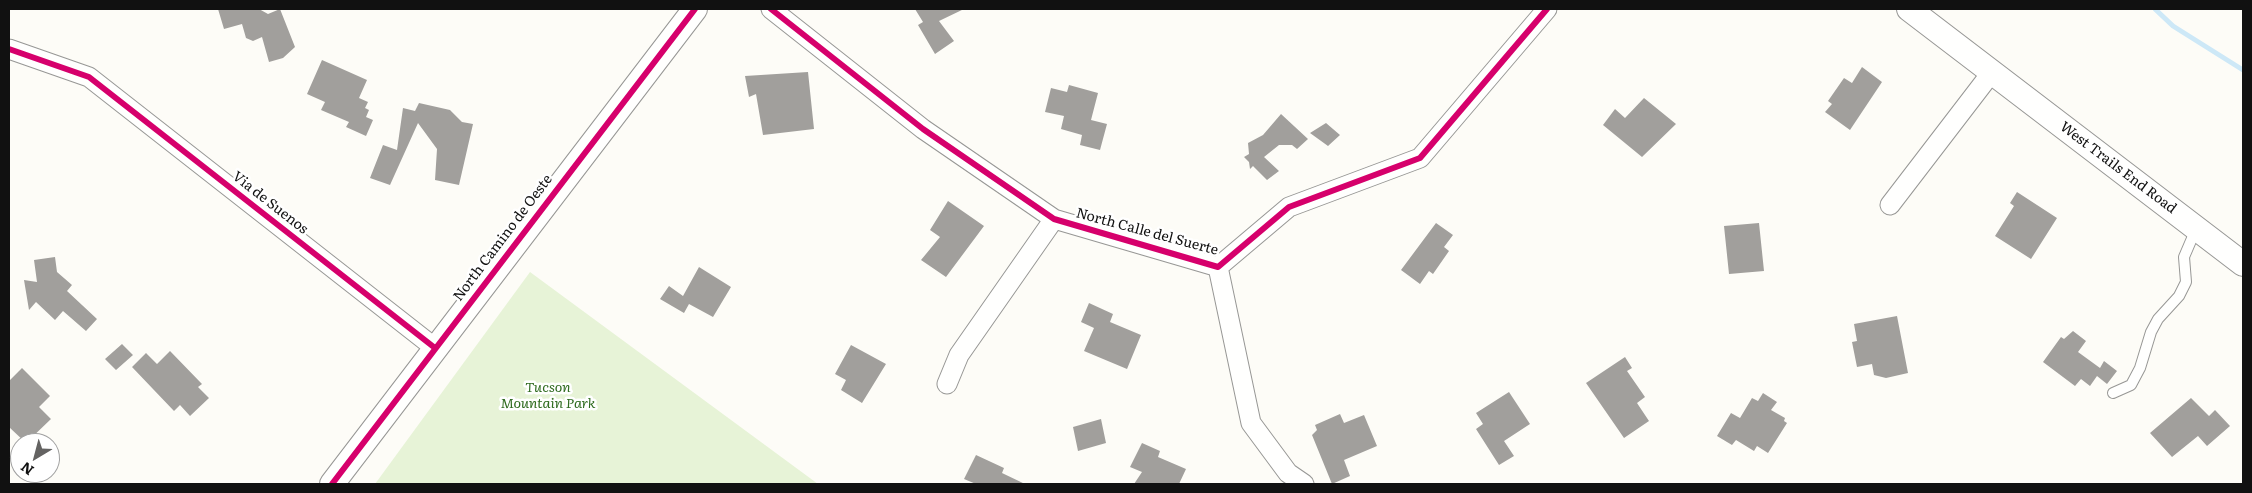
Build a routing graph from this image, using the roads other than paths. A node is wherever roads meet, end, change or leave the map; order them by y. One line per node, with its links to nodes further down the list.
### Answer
1 (695, 9): 12 (street, North Camino de Oeste)
2 (772, 9): 8 (street, North Calle del Suerte)
3 (1547, 9): 11 (street, North Calle del Suerte)
4 (1909, 9): 6 (street, West Trails End Road)
5 (9, 49): 12 (street, Via de Suenos)
6 (1992, 72): 7 (street); 9 (street, West Trails End Road)
7 (1890, 205)
8 (1054, 219): 11 (street, North Calle del Suerte); 13 (street, North Calle del Suerte)
9 (2196, 228): 10 (street, West Trails End Road); 14 (lane)
10 (2243, 264)
11 (1218, 267): 16 (street)
12 (435, 348): 15 (street, North Camino de Oeste)
13 (947, 384)
14 (2113, 393)
15 (332, 484)
16 (1304, 484)

